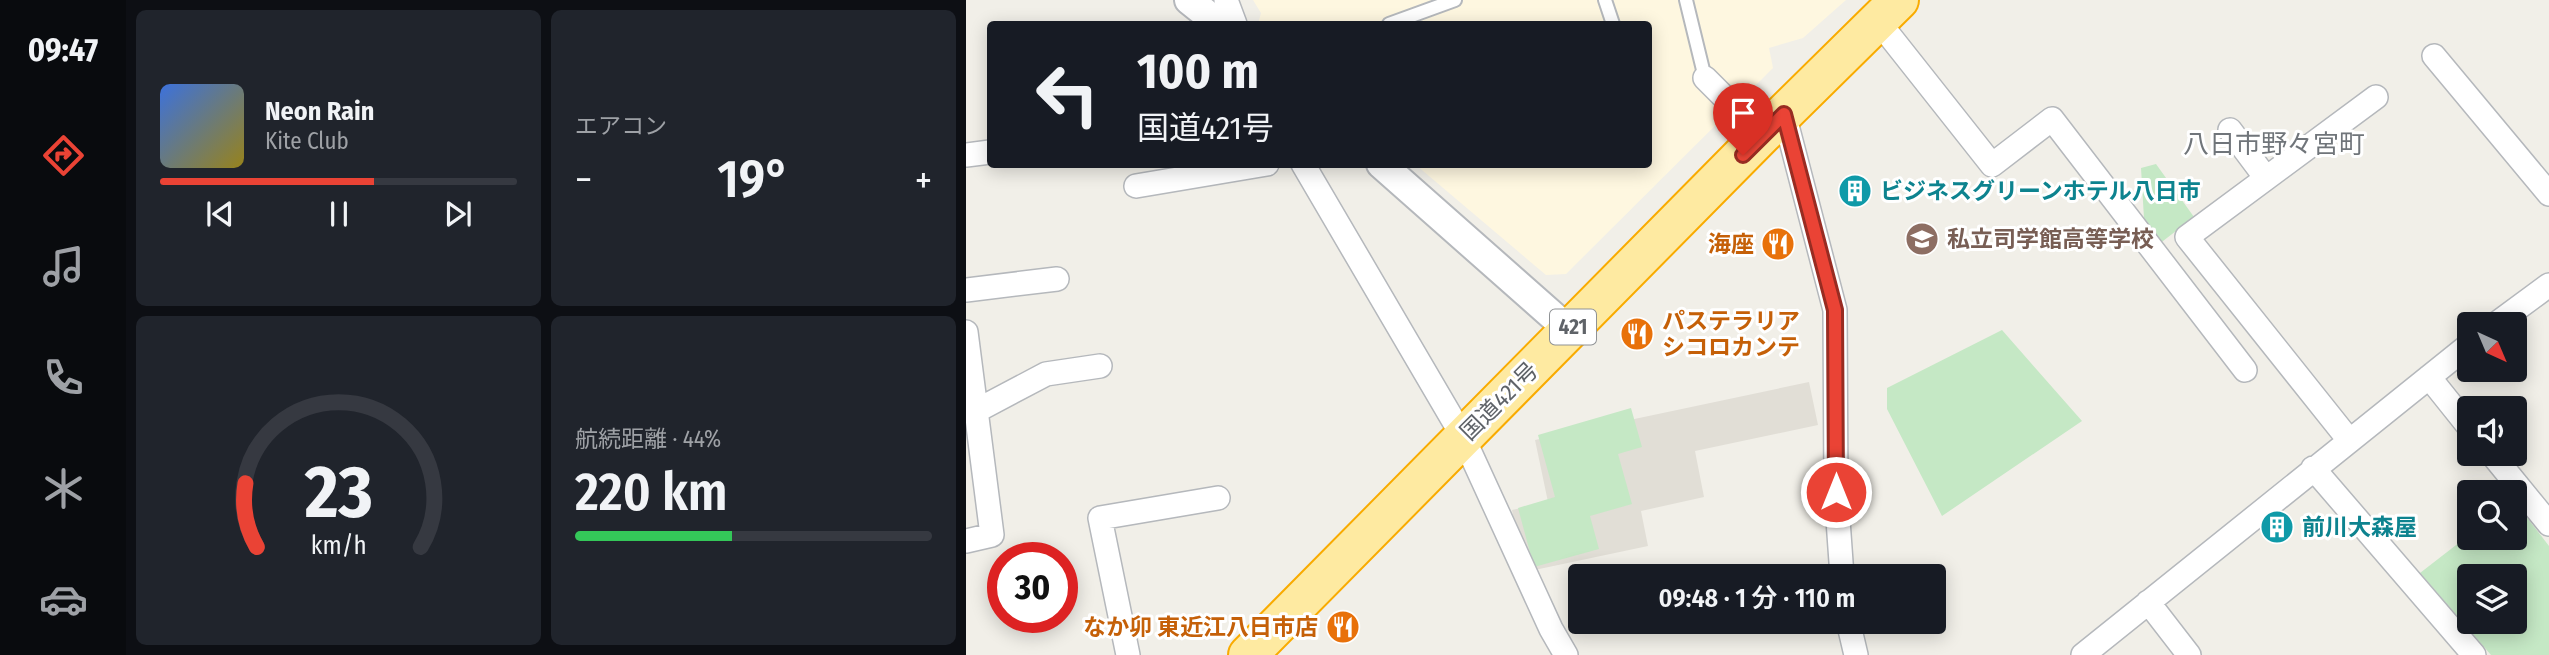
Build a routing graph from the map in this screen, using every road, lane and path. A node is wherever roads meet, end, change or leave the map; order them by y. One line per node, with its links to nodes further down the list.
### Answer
1 (1189, 0): 7 (street)
2 (1226, 0): 8 (street)
3 (1455, 0): 9 (lane)
4 (1605, 0): 10 (lane)
5 (1686, 0): 12 (lane)
6 (1889, 10): 14 (highway, 国道421号 / 421); 32 (street)
7 (1215, 21)
8 (1234, 21)
9 (1397, 21)
10 (1612, 21)
11 (2434, 56): 23 (street)
12 (1704, 78): 14 (street)
13 (2376, 97): 21 (street)
14 (1773, 125): 28 (highway, 国道421号 / 421); 43 (street)
15 (2230, 130): 21 (street)
16 (987, 152): 17 (street)
17 (966, 155)
18 (1244, 168): 22 (street)
19 (1305, 168): 36 (street)
20 (1386, 168): 28 (street)
21 (2266, 178): 37 (street)
22 (1136, 186)
23 (2549, 194)
24 (1057, 279): 25 (street)
25 (966, 290)
26 (2546, 293): 27 (street)
27 (2515, 312)
28 (1570, 331): 36 (highway, 国道421号 / 421)
29 (966, 332): 34 (street)
30 (2457, 355): 33 (street)
31 (1100, 366): 34 (street)
32 (2245, 370)
33 (2429, 377): 35 (street); 37 (street)
34 (976, 411): 42 (street)
35 (2457, 412)
36 (1463, 437): 47 (highway, 国道421号 / 421); 48 (street)
37 (2349, 440): 39 (street)
38 (2502, 466): 41 (street)
39 (2313, 468): 44 (street); 52 (street)
40 (1218, 498): 46 (street)
41 (2549, 524)
42 (966, 541)
43 (1841, 564)
44 (2148, 602): 50 (street); 51 (street)
45 (1851, 634): 49 (street)
46 (1128, 655)
47 (1248, 655)
48 (1566, 655)
49 (1856, 655)
50 (2083, 655)
51 (2189, 655)
52 (2474, 655)

